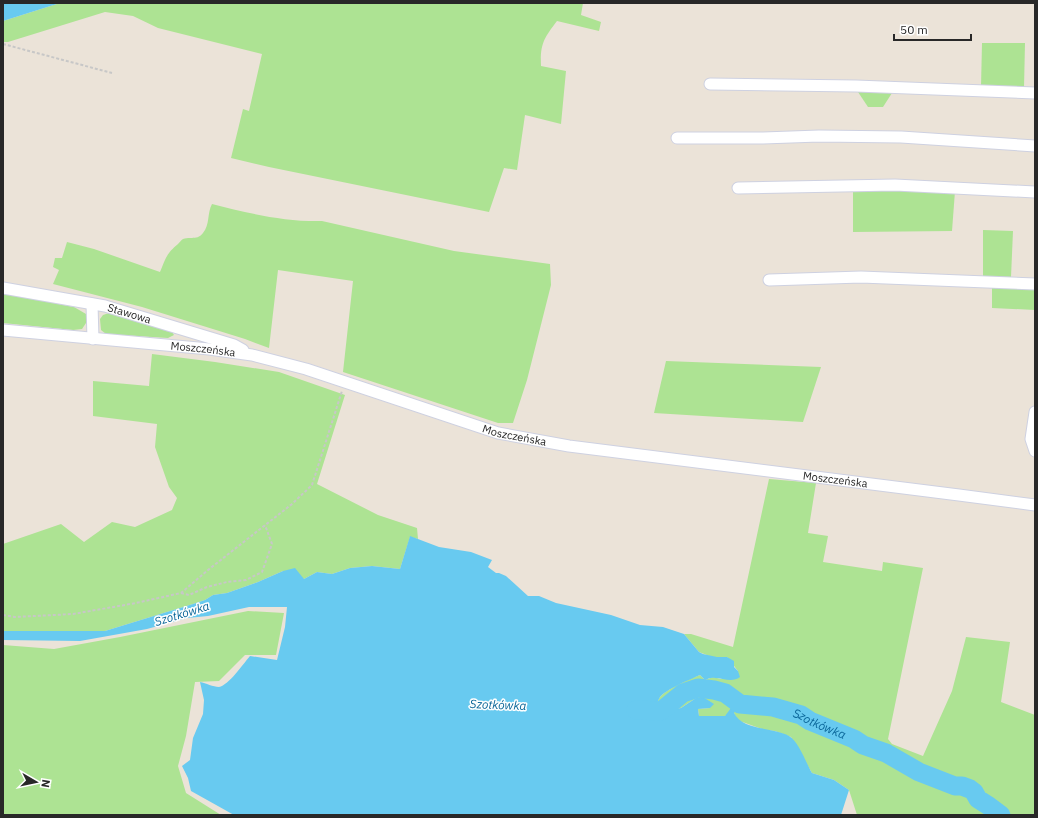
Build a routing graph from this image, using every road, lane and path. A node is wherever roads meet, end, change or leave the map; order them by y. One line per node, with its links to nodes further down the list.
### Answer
1 (3, 44): 2 (path)
2 (112, 73)
3 (710, 84): 4 (street)
4 (1035, 93)
5 (677, 138): 6 (street)
6 (1035, 146)
7 (738, 188): 8 (street)
8 (1035, 192)
9 (769, 280): 10 (street)
10 (1035, 284)
11 (3, 288): 12 (street, Stawowa)
12 (92, 304): 14 (street); 15 (street, Stawowa)
13 (3, 330): 14 (street, Moszczeńska)
14 (93, 338): 15 (street, Moszczeńska)
15 (252, 355): 16 (street, Moszczeńska)
16 (344, 382): 19 (street, Moszczeńska); 20 (path)
17 (1035, 412): 18 (street)
18 (1035, 451)
19 (1035, 505)
20 (265, 526): 21 (path); 21 (path)
21 (181, 593): 22 (path)
22 (3, 615)

